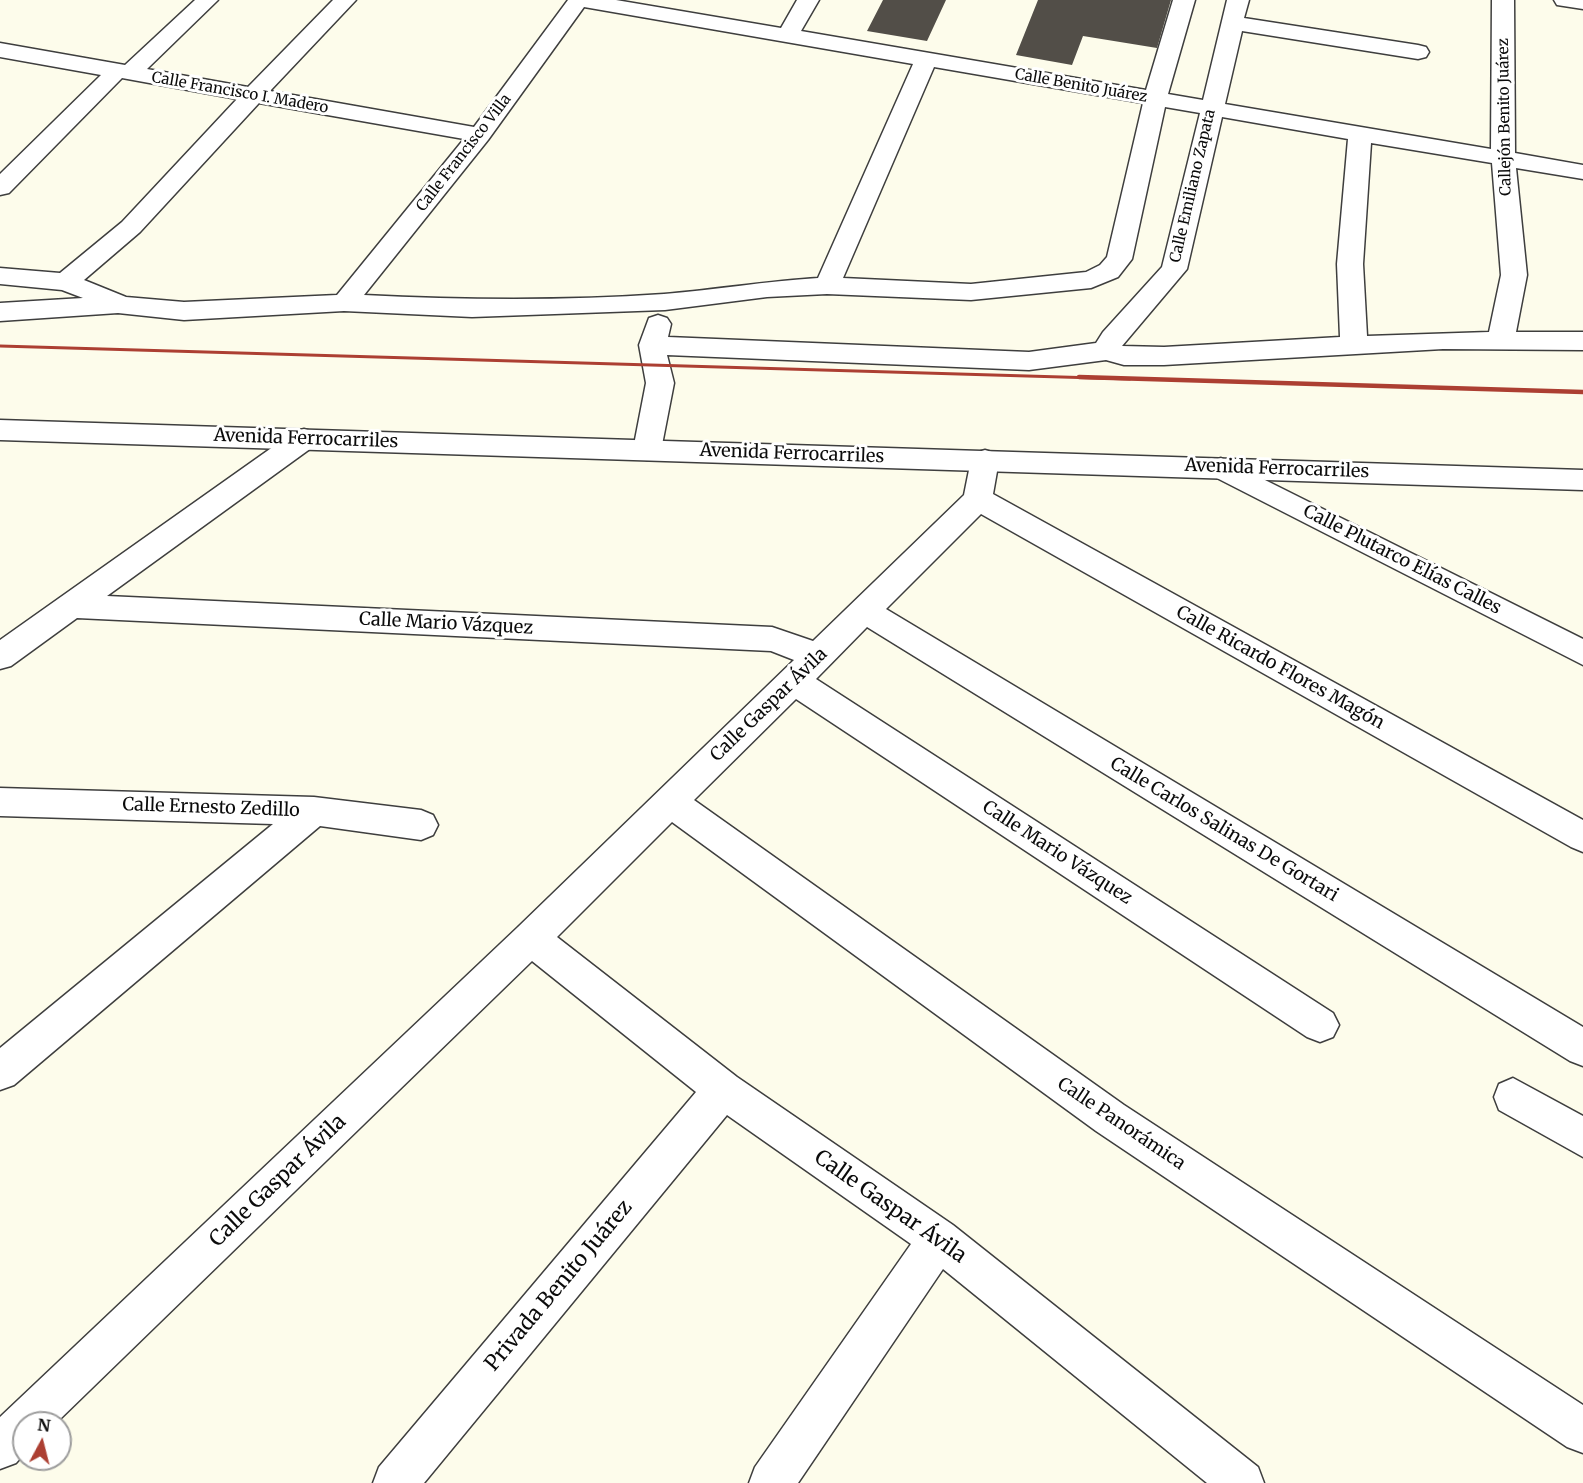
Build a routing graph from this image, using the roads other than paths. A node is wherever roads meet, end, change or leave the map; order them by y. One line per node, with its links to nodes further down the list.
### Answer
1 (207, 0): 16 (street)
2 (345, 0): 17 (street)
3 (579, 0): 10 (street, Calle Benito Juárez); 21 (street, Calle Francisco Villa)
4 (808, 0): 12 (street)
5 (1184, 0): 18 (street)
6 (1238, 0): 11 (street, Calle Emiliano Zapata)
7 (1503, 0): 22 (street, Callejón Benito Juárez)
8 (1565, 0): 9 (street)
9 (1583, 3)
10 (670, 7): 12 (street, Calle Benito Juárez)
11 (1233, 24): 14 (street); 19 (street, Calle Emiliano Zapata)
12 (788, 35): 15 (street, Calle Benito Juárez)
13 (0, 50): 16 (street, Calle Francisco I. Madero)
14 (1418, 52)
15 (926, 59): 18 (street, Calle Benito Juárez); 27 (street)
16 (123, 72): 17 (street, Calle Francisco I. Madero); 24 (street)
17 (253, 95): 21 (street, Calle Francisco I. Madero); 26 (street)
18 (1155, 99): 19 (street, Calle Benito Juárez); 27 (street)
19 (1212, 109): 20 (street, Calle Benito Juárez); 36 (street, Calle Emiliano Zapata)
20 (1360, 134): 22 (street, Calle Benito Juárez); 35 (street)
21 (480, 135): 29 (street, Calle Francisco Villa)
22 (1503, 158): 23 (street, Calle Benito Juárez); 32 (street, Callejón Benito Juárez)
23 (1583, 172)
24 (0, 188)
25 (0, 276): 26 (street)
26 (66, 282): 30 (street)
27 (827, 286): 28 (street)
28 (665, 302): 29 (street); 34 (street)
29 (344, 303): 30 (street)
30 (122, 305): 31 (street)
31 (0, 312)
32 (1501, 340): 33 (street); 35 (street)
33 (1583, 341)
34 (652, 345): 36 (street); 39 (street)
35 (1354, 345): 36 (street)
36 (1106, 351)
37 (0, 430): 38 (street, Avenida Ferrocarriles)
38 (304, 439): 39 (street, Avenida Ferrocarriles); 44 (street)
39 (647, 450): 40 (street, Avenida Ferrocarriles)
40 (985, 460): 41 (street, Avenida Ferrocarriles); 43 (street)
41 (1221, 468): 42 (street, Avenida Ferrocarriles); 46 (street, Calle Plutarco Elías Calles)
42 (1583, 480)
43 (978, 499): 45 (street, Calle Gaspar Ávila); 54 (street, Calle Ricardo Flores Magón)
44 (70, 606): 47 (street, Calle Mario Vázquez); 48 (street)
45 (866, 611): 47 (street, Calle Gaspar Ávila); 57 (street, Calle Carlos Salinas De Gortari)
46 (1583, 653)
47 (819, 656): 49 (street, Calle Gaspar Ávila)
48 (0, 657)
49 (794, 681): 51 (street, Calle Gaspar Ávila); 56 (street, Calle Mario Vázquez)
50 (0, 802): 52 (street, Calle Ernesto Zedillo)
51 (670, 802): 55 (street, Calle Gaspar Ávila); 64 (street, Calle Panorámica)
52 (314, 811): 53 (street, Calle Ernesto Zedillo); 58 (street)
53 (421, 825)
54 (1583, 837)
55 (531, 938): 59 (street, Calle Gaspar Ávila); 63 (street, Calle Gaspar Ávila)
56 (1320, 1025)
57 (1583, 1048)
58 (0, 1072)
59 (723, 1090): 62 (street, Calle Gaspar Ávila); 68 (street, Privada Benito Juárez)
60 (1513, 1097): 61 (street)
61 (1583, 1138)
62 (939, 1239): 67 (street, Calle Gaspar Ávila); 69 (street)
63 (39, 1411)
64 (1583, 1431)
65 (12, 1436): 66 (street, Calle Gaspar Ávila)
66 (0, 1447)
67 (1226, 1478)
68 (395, 1483)
69 (771, 1483)

